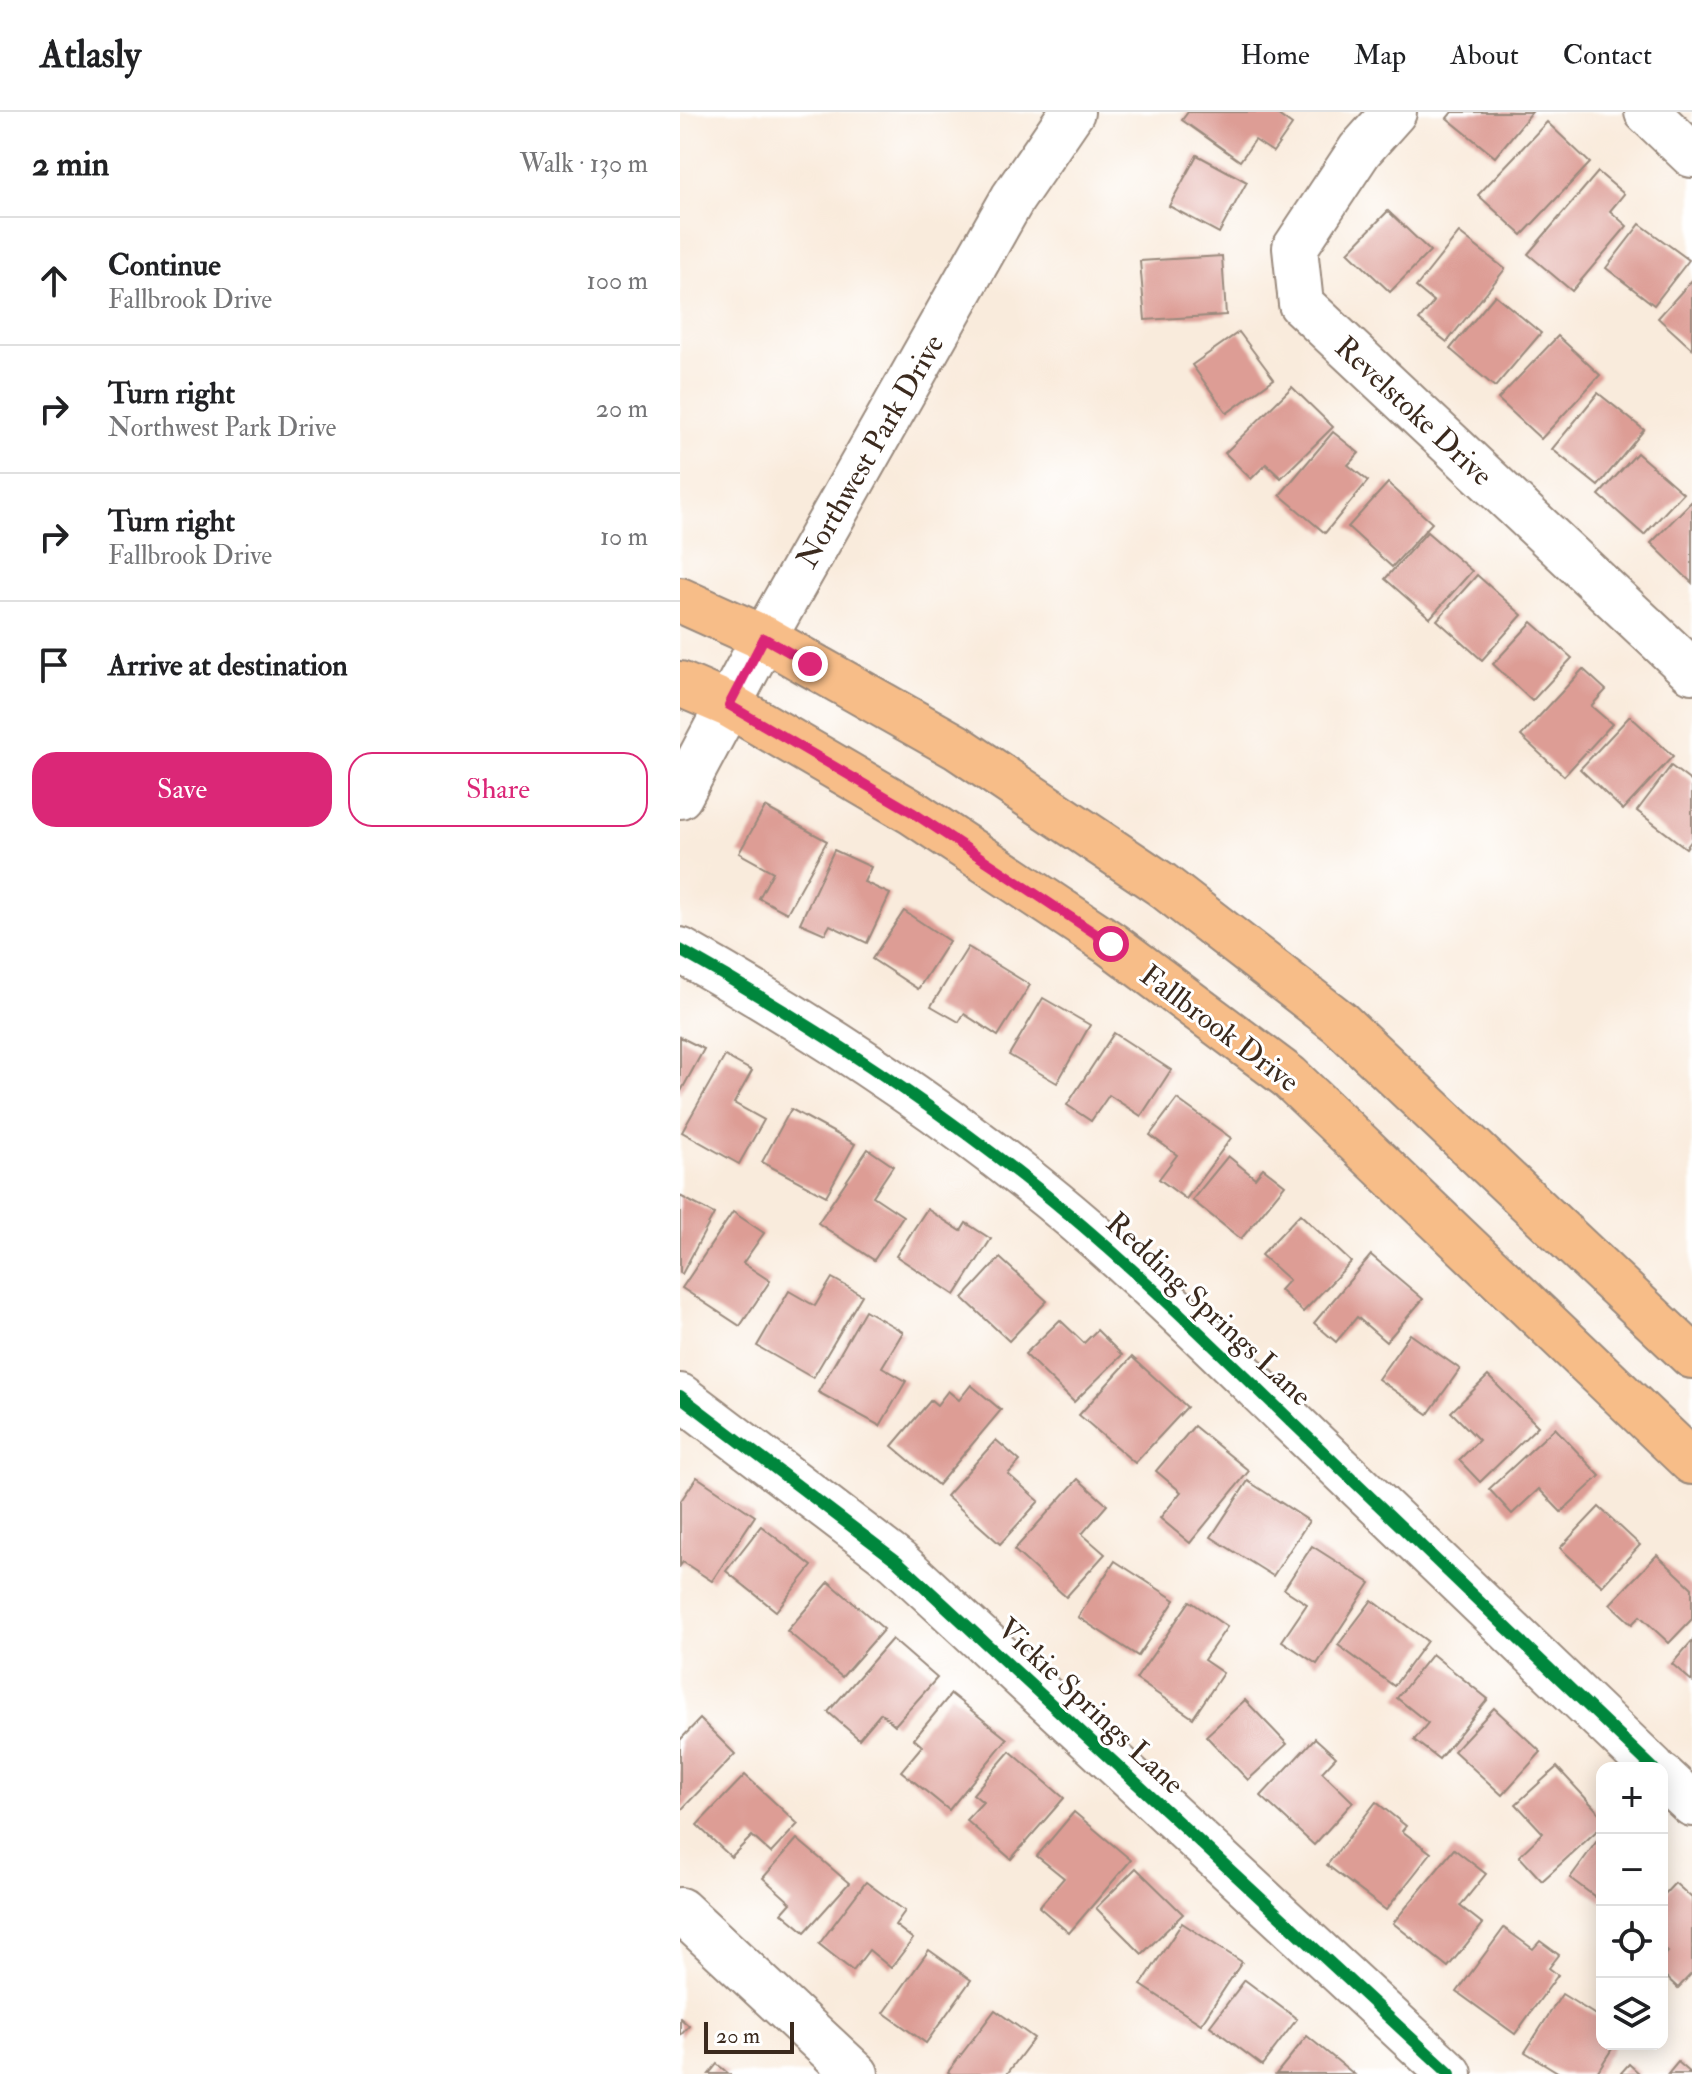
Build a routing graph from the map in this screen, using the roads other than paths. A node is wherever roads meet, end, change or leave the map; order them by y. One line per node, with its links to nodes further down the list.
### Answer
1 (1072, 112): 6 (street, Northwest Park Drive)
2 (1394, 112): 7 (street, Revelstoke Drive)
3 (1647, 112): 4 (street)
4 (1692, 155)
5 (680, 600): 6 (main road)
6 (764, 638): 9 (street, Northwest Park Drive); 12 (main road)
7 (1692, 671)
8 (680, 684): 9 (main road, Fallbrook Drive)
9 (729, 705): 10 (street, Northwest Park Drive); 14 (main road, Fallbrook Drive)
10 (680, 796)
11 (680, 950): 15 (street, Redding Springs Lane)
12 (1692, 1356)
13 (680, 1396): 20 (street, Vickie Springs Lane)
14 (1692, 1462)
15 (1647, 1762)
16 (1668, 1782): 17 (street)
17 (1692, 1804)
18 (680, 1910): 19 (street)
19 (856, 2074)
20 (1450, 2074)

